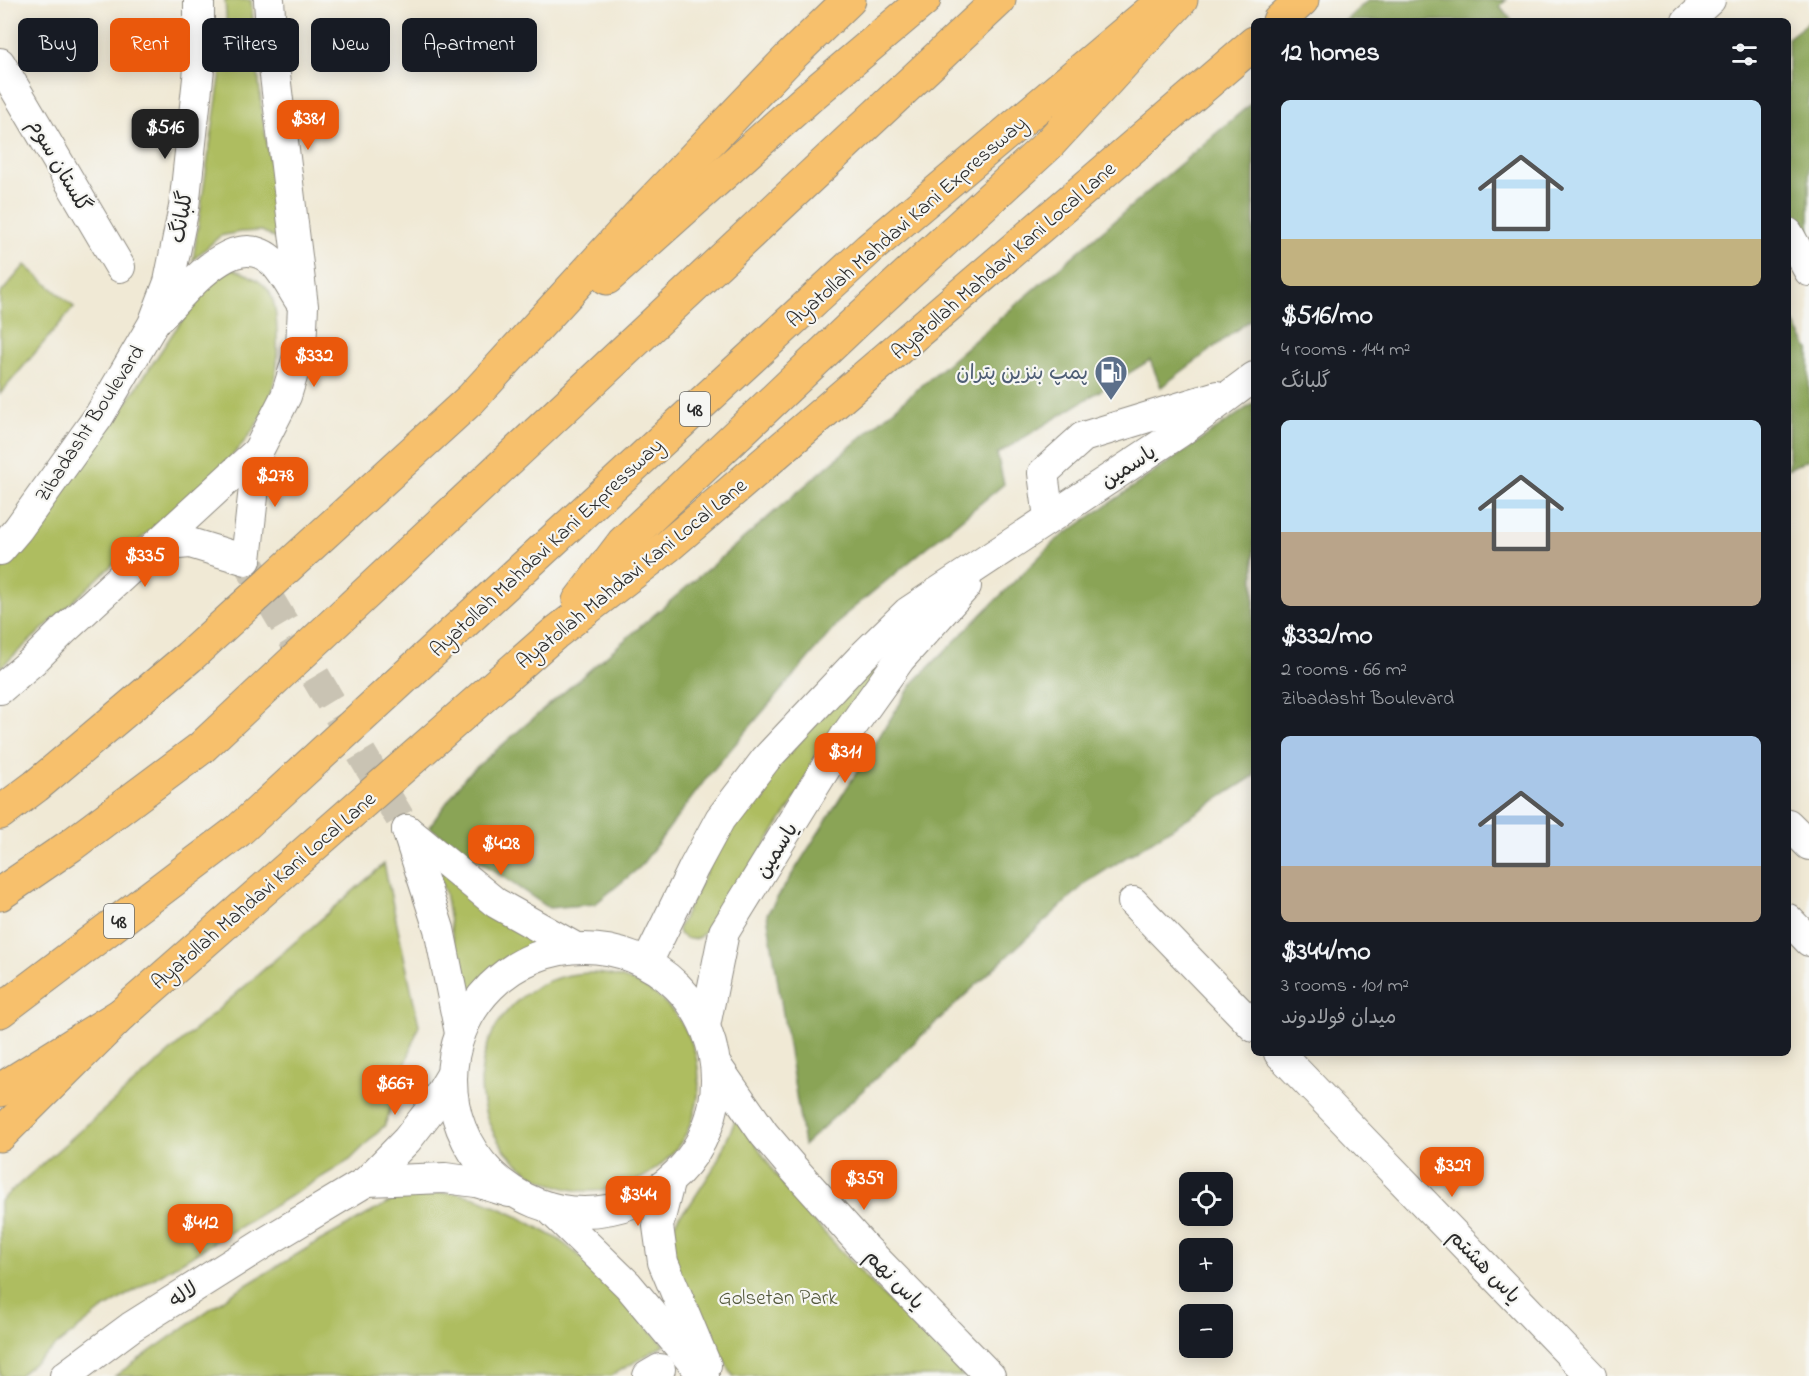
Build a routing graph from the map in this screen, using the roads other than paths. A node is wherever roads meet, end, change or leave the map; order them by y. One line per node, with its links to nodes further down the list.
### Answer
1 (199, 0): 18 (street, گلبانگ)
2 (269, 0): 17 (street)
3 (849, 0): 20 (main road)
4 (924, 0): 20 (main road)
5 (999, 0): 31 (main road)
6 (1164, 0): 37 (main road, Ayatollah Mahdavi Kani Expressway / 48)
7 (1181, 0): 26 (main road)
8 (1302, 0): 10 (main road)
9 (1710, 0): 11 (street)
10 (1282, 18)
11 (1691, 18)
12 (1251, 46): 26 (main road, Ayatollah Mahdavi Kani Local Lane)
13 (0, 63): 15 (street, گلستان سوم)
14 (1791, 238): 16 (street)
15 (120, 267)
16 (1809, 271)
17 (303, 306): 18 (street); 21 (street)
18 (153, 324): 24 (street, Zibadasht Boulevard)
19 (1244, 384): 22 (street, یاسمین); 22 (street)
20 (471, 399): 28 (main road)
21 (258, 451): 23 (street); 23 (street)
22 (1049, 518): 25 (street, یاسمین)
23 (155, 546): 27 (street)
24 (0, 550)
25 (999, 551): 36 (street, یاسمین); 40 (street, یاسمین)
26 (554, 634): 38 (main road, Ayatollah Mahdavi Kani Local Lane)
27 (0, 689)
28 (0, 813)
29 (1791, 827): 30 (street)
30 (1809, 845)
31 (0, 894)
32 (1133, 902): 39 (street)
33 (1791, 922): 34 (street)
34 (1809, 941)
35 (576, 948): 36 (street); 41 (street); 41 (street)
36 (647, 963): 40 (street)
37 (0, 1011)
38 (122, 1014): 45 (main road, Ayatollah Mahdavi Kani Local Lane); 46 (main road)
39 (1251, 1024)
40 (705, 1026): 43 (street)
41 (460, 1033): 44 (street)
42 (1282, 1056): 55 (street, یاس هشتم)
43 (716, 1065): 48 (street); 54 (street, یاس نهم)
44 (452, 1074): 47 (street, لاله); 49 (street)
45 (0, 1090)
46 (0, 1135)
47 (367, 1180): 49 (street); 51 (street, لاله)
48 (669, 1183): 50 (street); 53 (street)
49 (517, 1194): 50 (street)
50 (548, 1207): 52 (street)
51 (65, 1376)
52 (704, 1376)
53 (710, 1376)
54 (990, 1376)
55 (1591, 1376)

